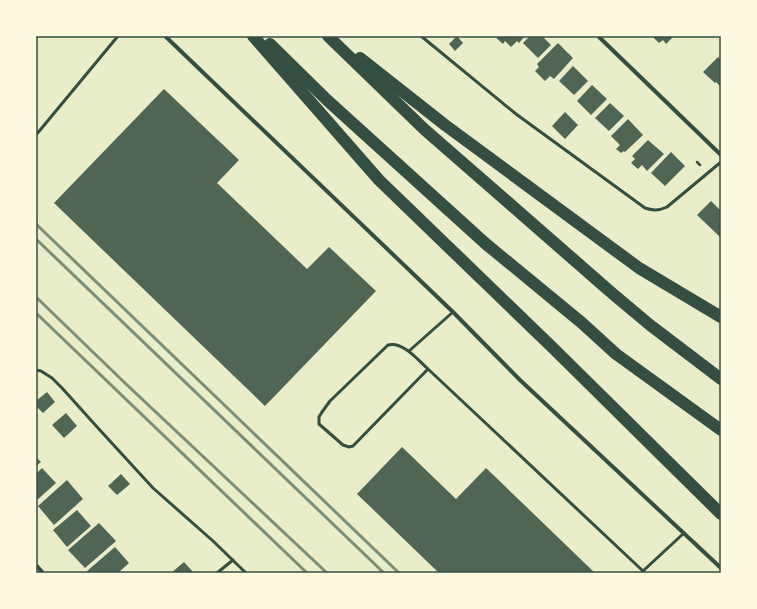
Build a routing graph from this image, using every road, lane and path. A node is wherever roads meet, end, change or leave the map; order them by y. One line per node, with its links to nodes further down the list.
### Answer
1 (118, 36): 9 (lane)
2 (165, 36): 14 (street)
3 (253, 36): 21 (highway)
4 (262, 36): 20 (highway)
5 (328, 36): 19 (highway)
6 (333, 36): 15 (highway)
7 (421, 36): 12 (lane)
8 (598, 36): 10 (street)
9 (36, 135)
10 (721, 155)
11 (697, 162): 13 (path)
12 (721, 162)
13 (700, 165)
14 (453, 312): 16 (lane); 22 (street)
15 (721, 317)
16 (409, 351): 17 (lane); 17 (lane)
17 (428, 369): 22 (lane)
18 (36, 370): 23 (lane)
19 (721, 379)
20 (721, 430)
21 (721, 514)
22 (684, 533): 25 (street)
23 (233, 560): 27 (lane); 28 (lane)
24 (36, 565): 26 (street)
25 (721, 568)
26 (43, 573)
27 (217, 573)
28 (246, 573)

